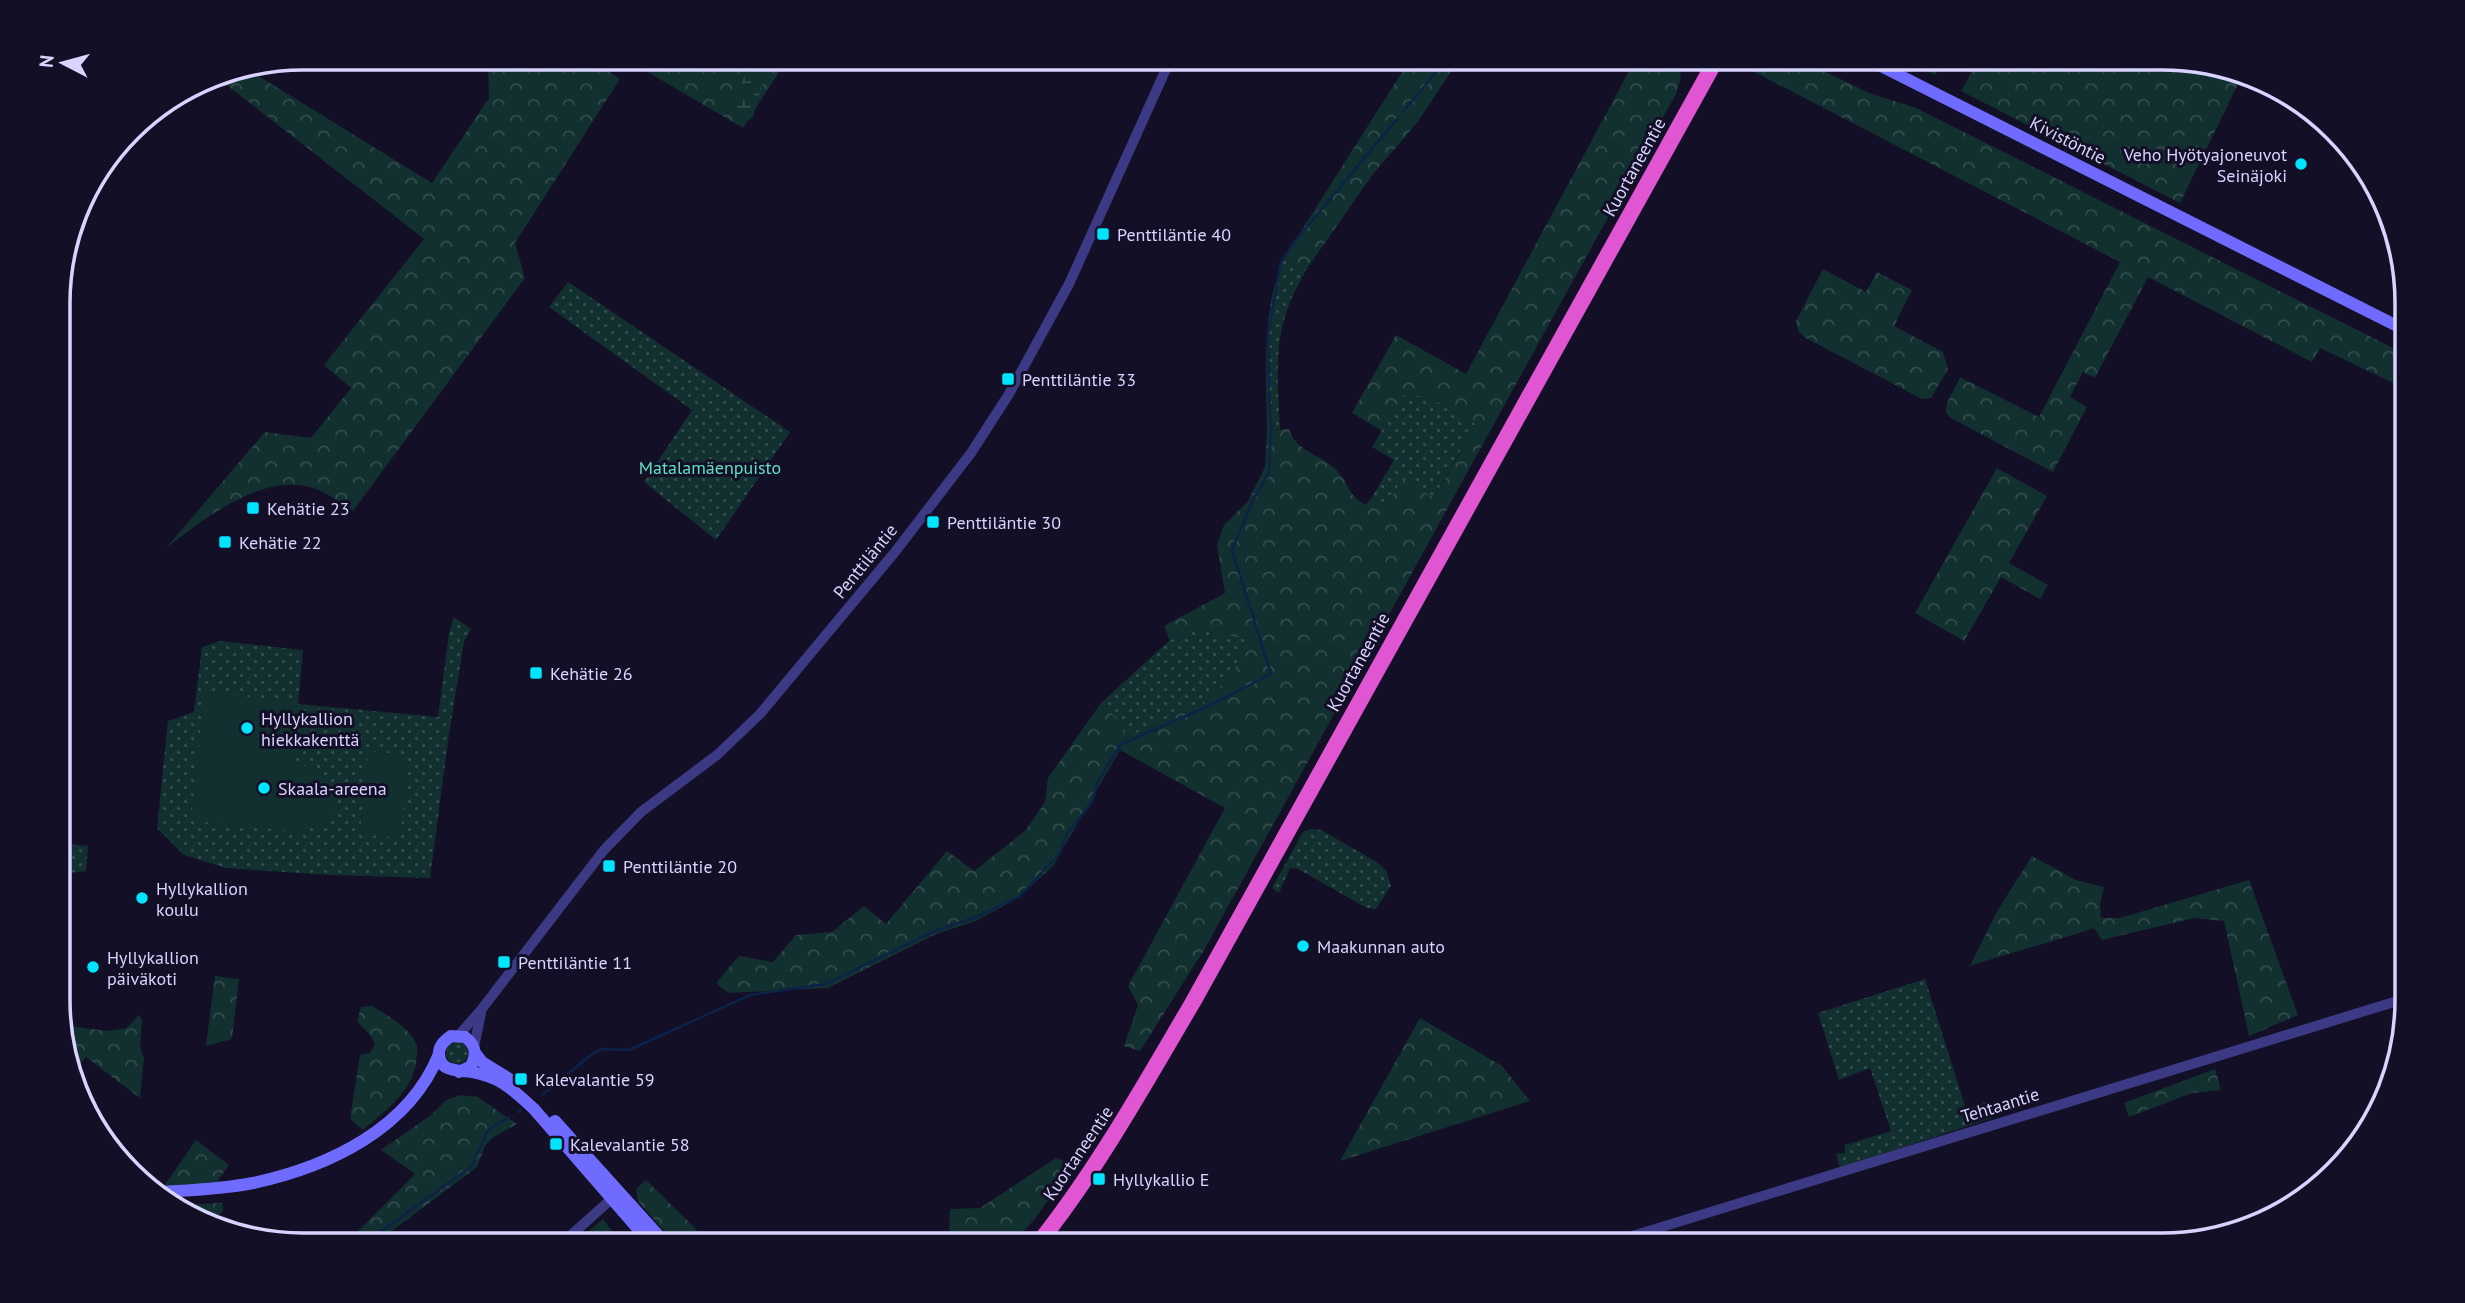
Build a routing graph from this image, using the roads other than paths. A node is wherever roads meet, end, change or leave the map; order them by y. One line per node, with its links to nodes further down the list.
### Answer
1 (1166, 70): 8 (street, Penttiläntie)
2 (1705, 70): 5 (highway, Kuortaneentie)
3 (1710, 70): 5 (highway, Kuortaneentie)
4 (1889, 70): 6 (main road, Kivistöntie)
5 (1698, 89): 19 (highway, Kuortaneentie)
6 (2395, 325)
7 (2395, 1002): 20 (street, Tehtaantie)
8 (481, 1010): 9 (street, Penttiläntie); 10 (street, Penttiläntie)
9 (459, 1035): 10 (main road); 11 (main road)
10 (475, 1050): 12 (main road); 15 (main road)
11 (439, 1054): 12 (main road); 13 (main road)
12 (455, 1071): 13 (main road); 15 (main road)
13 (422, 1085): 14 (main road)
14 (169, 1191)
15 (615, 1196): 16 (street); 17 (main road); 18 (main road)
16 (573, 1233)
17 (643, 1233)
18 (654, 1233)
19 (1046, 1233)
20 (1642, 1233)

